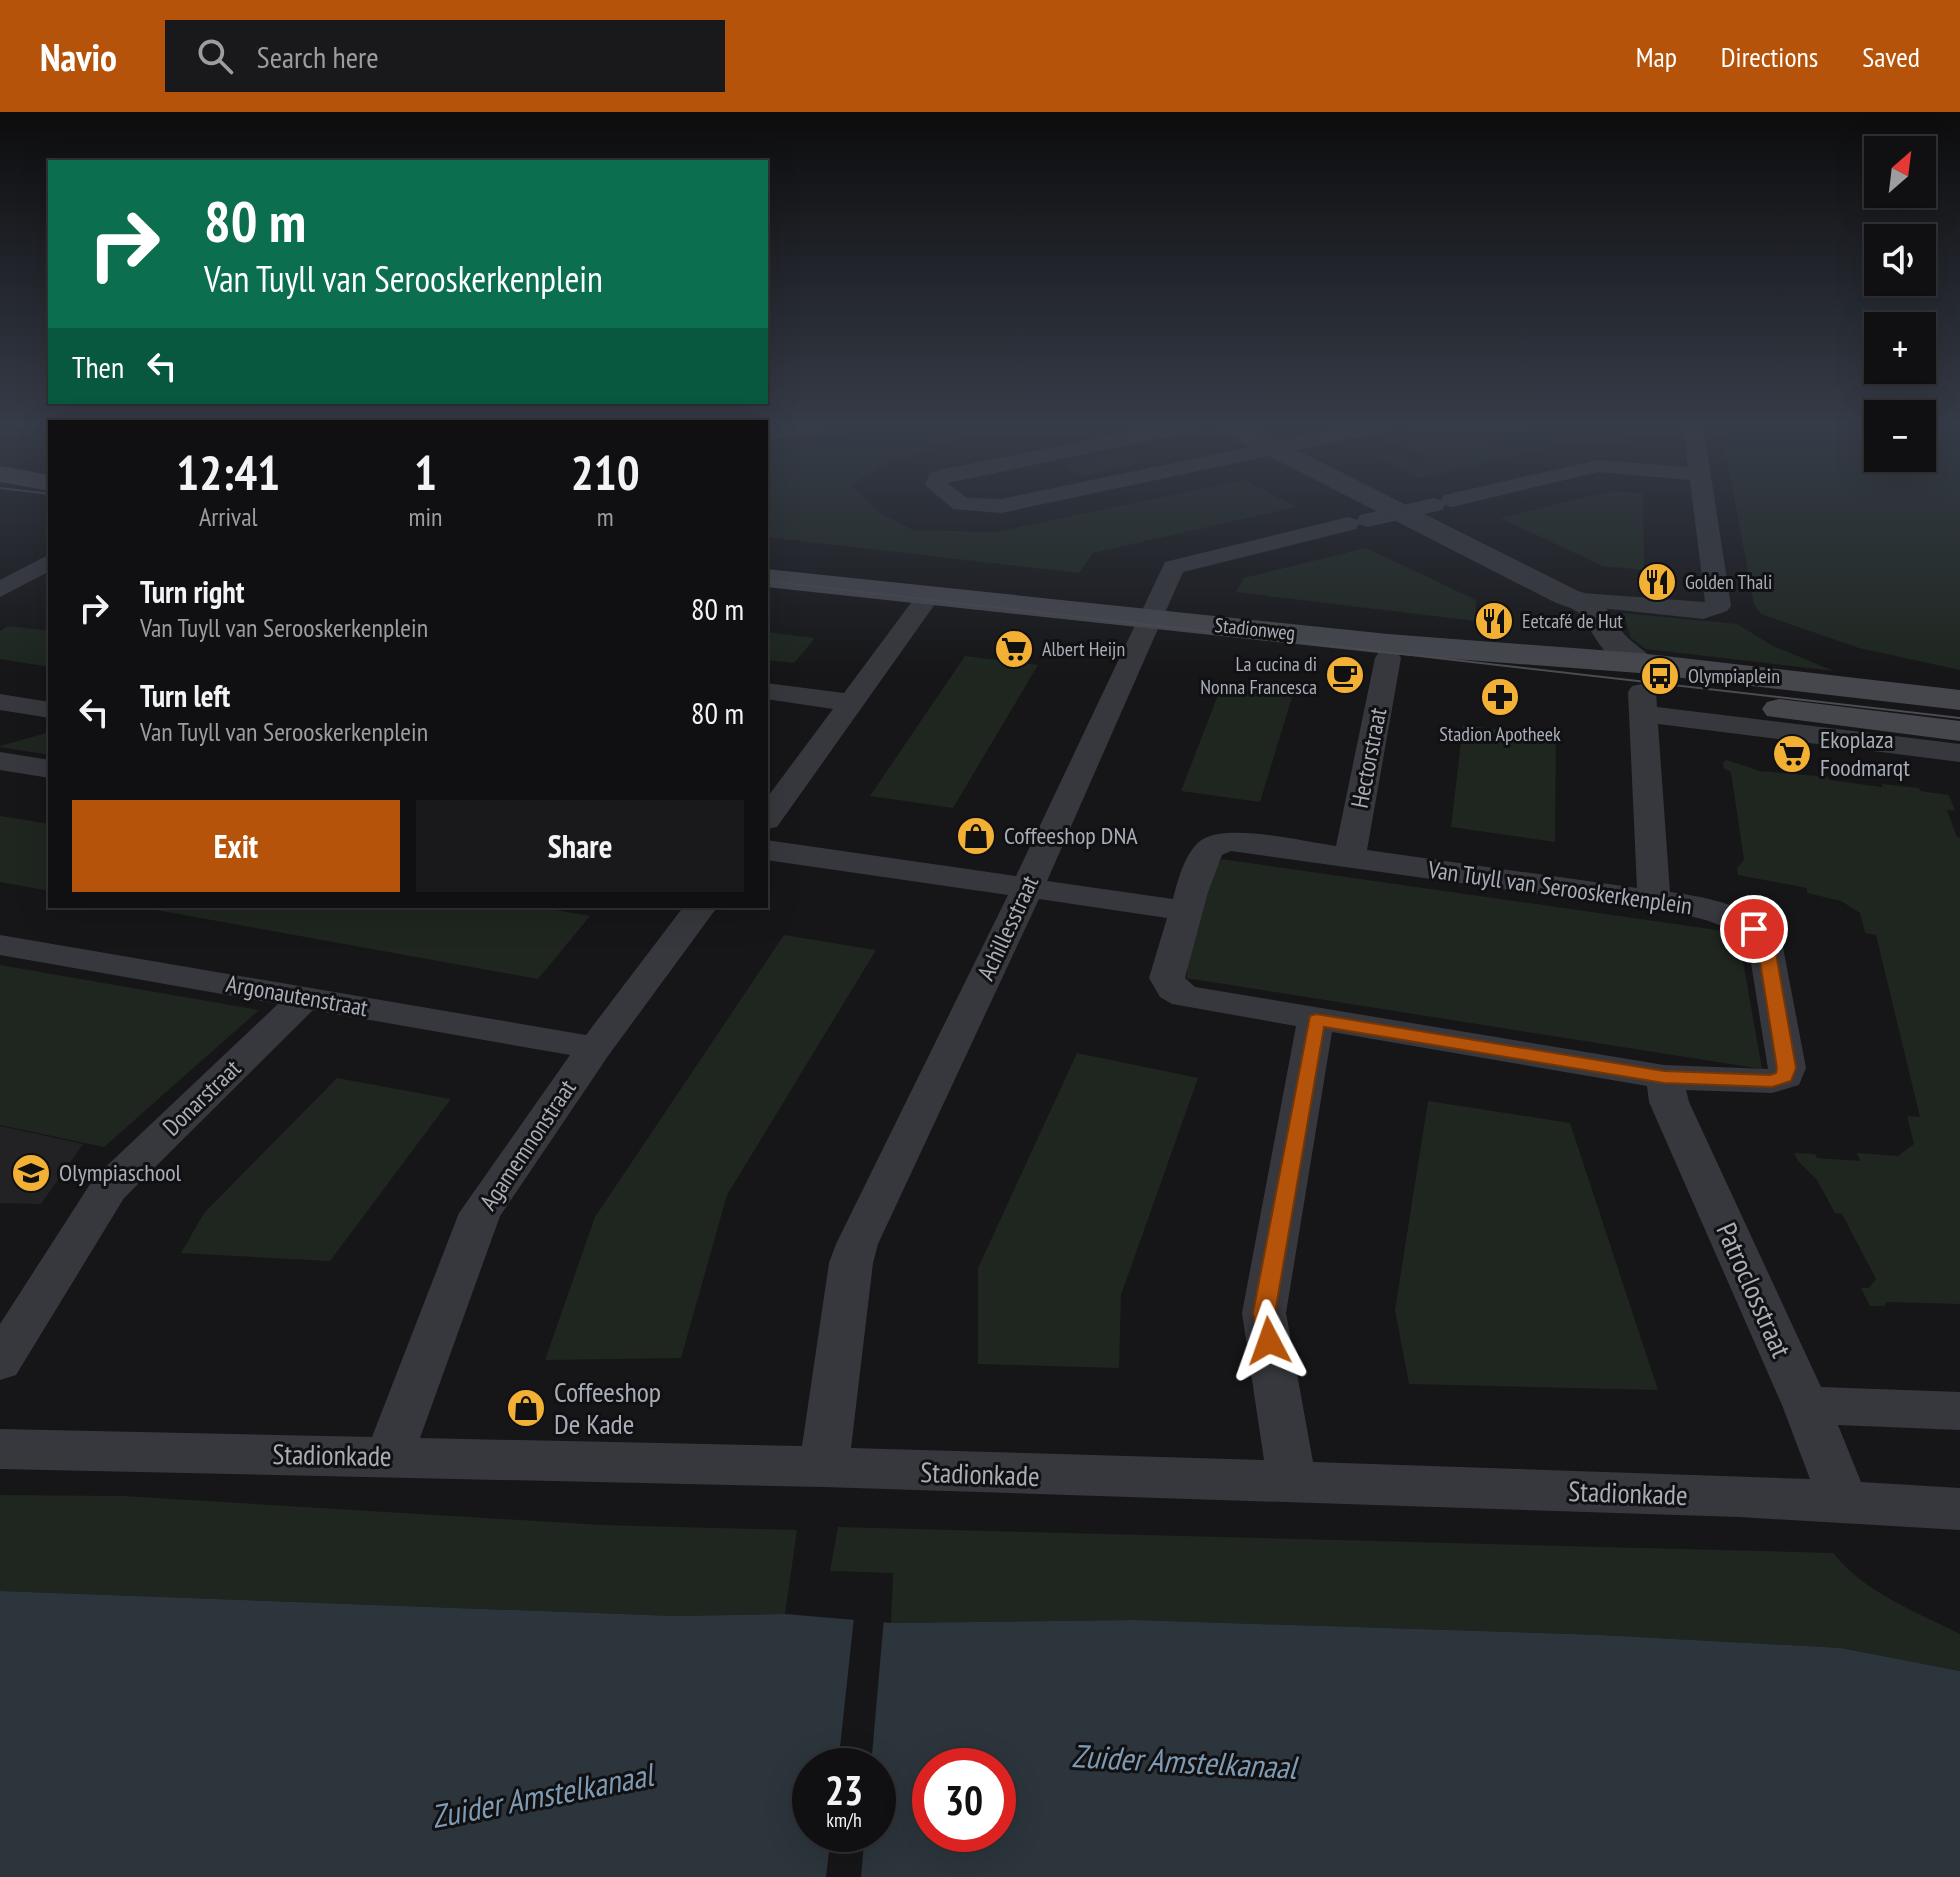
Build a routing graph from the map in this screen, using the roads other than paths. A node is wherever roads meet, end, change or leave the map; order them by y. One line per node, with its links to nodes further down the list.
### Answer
1 (1391, 506): 4 (street)
2 (1425, 506): 4 (street, Achillesstraat)
3 (1706, 506): 10 (street)
4 (1402, 512): 10 (street); 11 (street, Achillesstraat)
5 (48, 562): 7 (street)
6 (774, 579): 9 (main road, Stadionweg)
7 (2, 589): 8 (street)
8 (35, 592)
9 (928, 597): 11 (main road, Stadionweg); 18 (street)
10 (1575, 599): 13 (street); 14 (street)
11 (1146, 624): 12 (main road, Stadionweg); 13 (main road, Stadionweg); 27 (street, Achillesstraat)
12 (1388, 658): 14 (main road, Stadionweg); 26 (street, Hectorstraat)
13 (1582, 658): 14 (main road)
14 (1641, 689): 16 (main road); 20 (main road); 21 (street); 28 (street)
15 (768, 691): 18 (street)
16 (1960, 700)
17 (0, 702): 19 (street)
18 (853, 703): 24 (street)
19 (48, 710)
20 (1960, 731)
21 (1960, 753)
22 (0, 761): 23 (street)
23 (48, 769)
24 (768, 823)
25 (768, 826): 27 (street)
26 (1350, 858): 28 (street, Van Tuyll van Serooskerkenplein); 30 (street, Van Tuyll van Serooskerkenplein)
27 (1028, 887): 30 (street); 41 (street, Achillesstraat)
28 (1654, 900): 35 (street, Van Tuyll van Serooskerkenplein)
29 (700, 908): 34 (street, Agamemnonstraat)
30 (1187, 911): 33 (street, Van Tuyll van Serooskerkenplein)
31 (0, 945): 32 (street, Argonautenstraat)
32 (305, 998): 34 (street, Argonautenstraat); 36 (street, Donarstraat)
33 (1316, 1020): 35 (street, Van Tuyll van Serooskerkenplein); 42 (street)
34 (595, 1048): 40 (street, Agamemnonstraat)
35 (1664, 1077): 37 (street, Patroclosstraat)
36 (0, 1362)
37 (1806, 1405): 38 (street); 43 (street, Patroclosstraat)
38 (1960, 1411)
39 (0, 1449): 40 (street, Stadionkade)
40 (389, 1456): 41 (street, Stadionkade)
41 (824, 1467): 42 (street, Stadionkade)
42 (1292, 1483): 43 (street, Stadionkade)
43 (1844, 1502): 44 (street, Stadionkade)
44 (1960, 1509)

